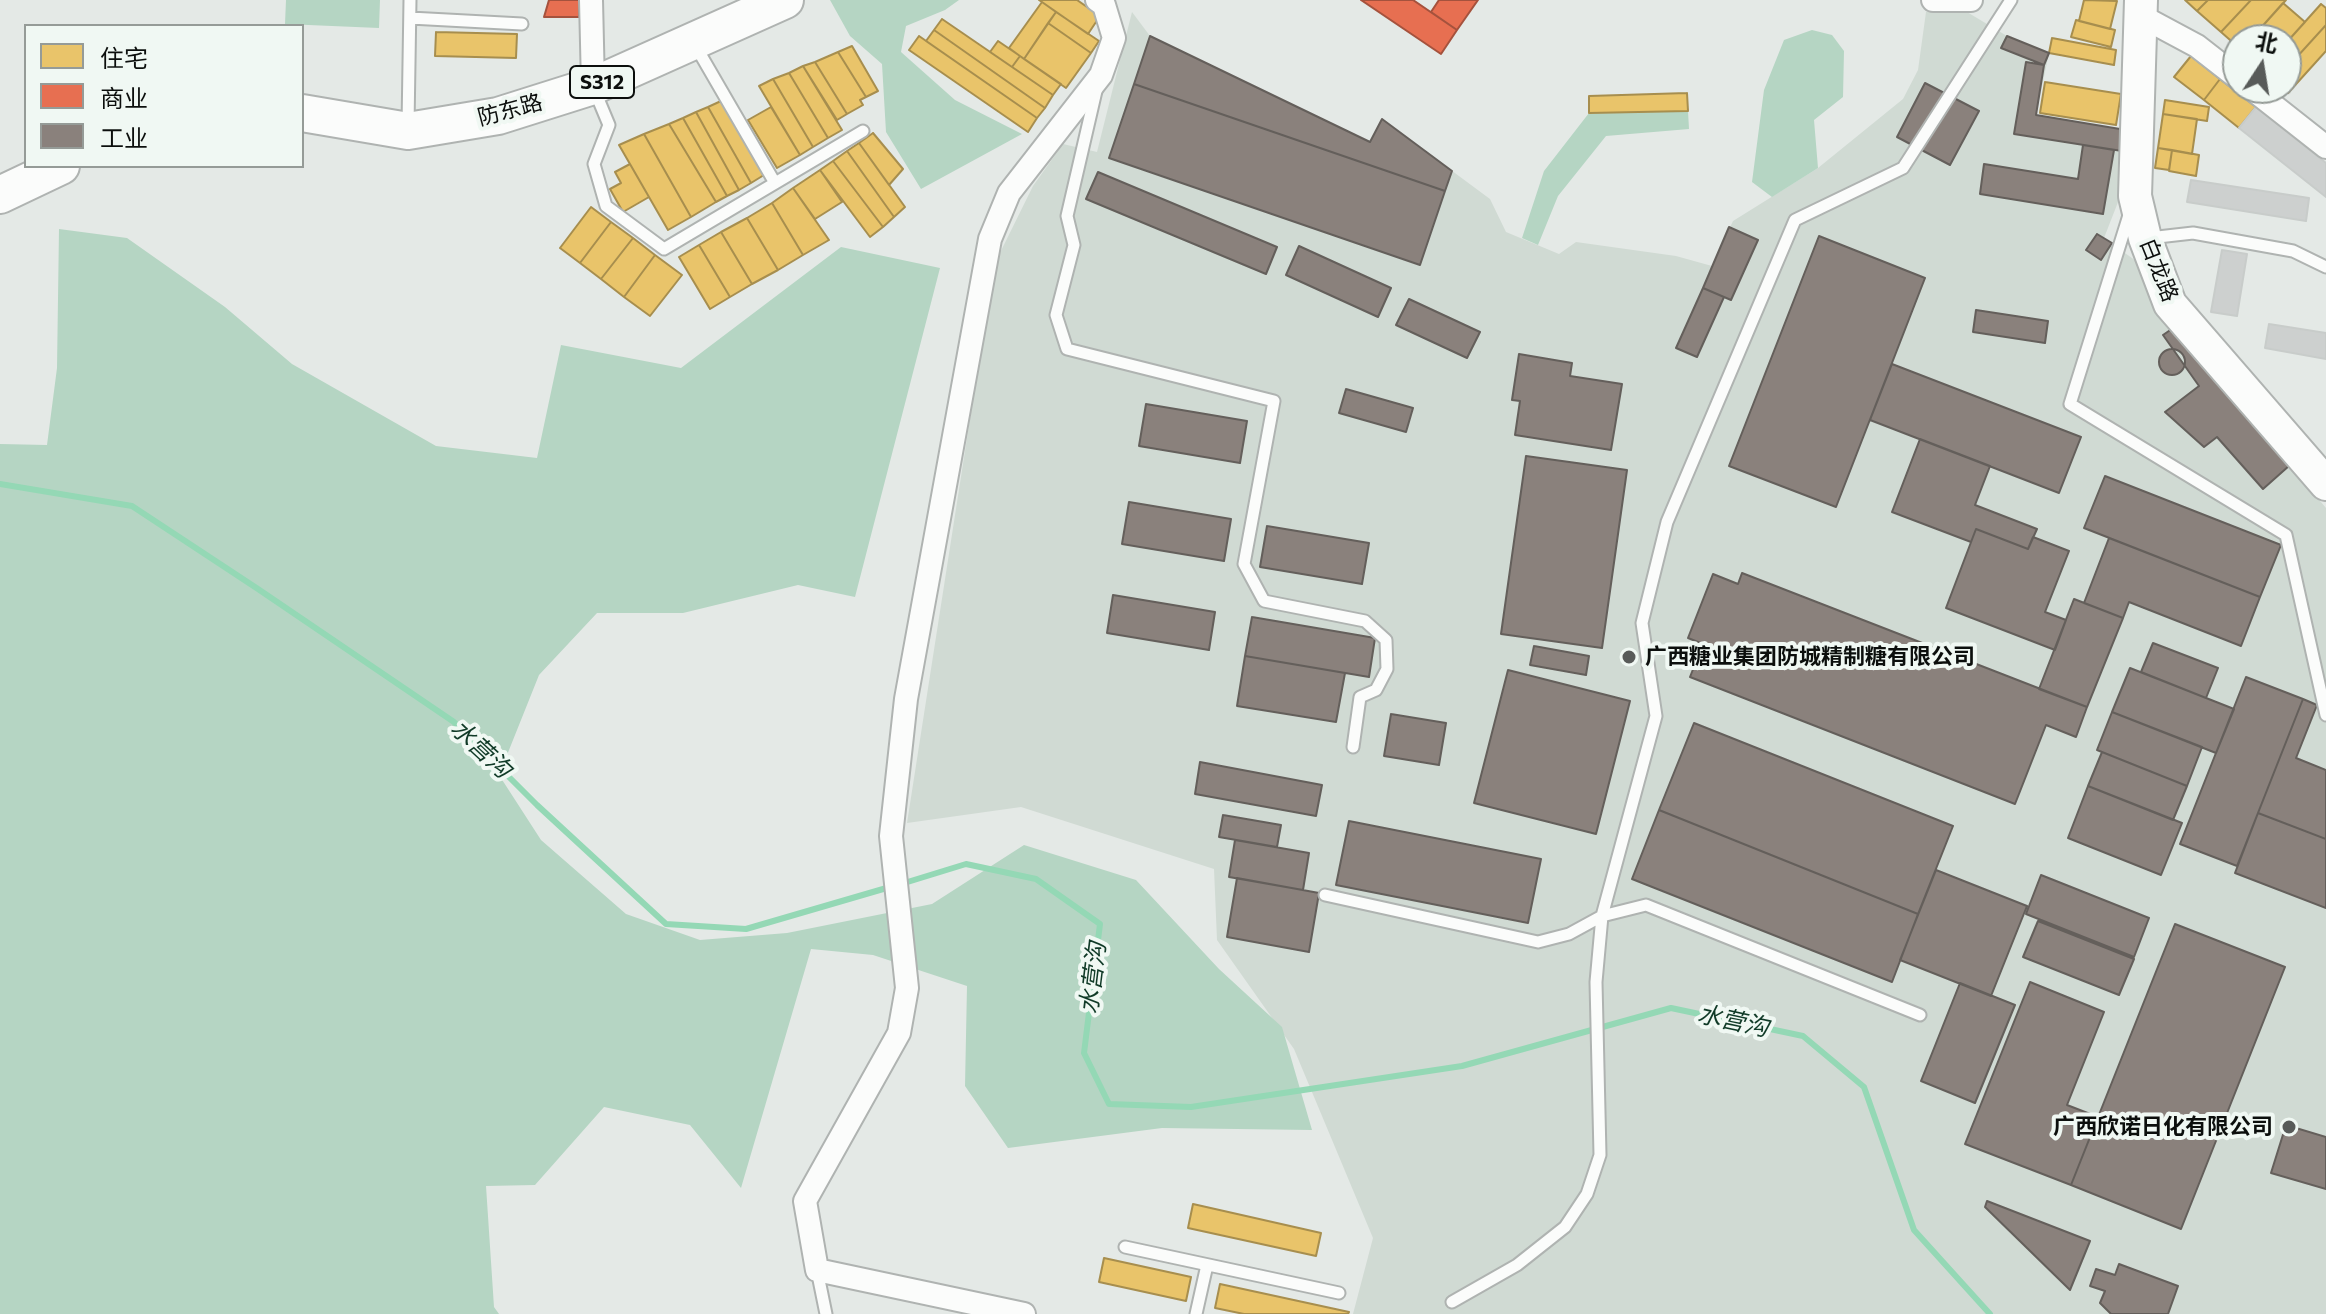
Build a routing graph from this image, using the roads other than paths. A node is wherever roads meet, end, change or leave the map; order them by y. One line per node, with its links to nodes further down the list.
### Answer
1 (410, 0): 9 (lane)
2 (591, 0): 14 (street)
3 (1097, 0): 13 (street)
4 (1933, 0): 5 (street)
5 (1971, 0)
6 (2011, 0): 30 (lane)
7 (779, 1): 11 (main road, 防东路 / S312)
8 (2141, 8): 12 (street); 23 (street, 白龙路)
9 (410, 18): 10 (lane); 17 (lane)
10 (522, 24)
11 (693, 41): 14 (main road, 防东路 / S312); 21 (lane)
12 (2222, 66)
13 (1101, 75): 28 (lane); 34 (street)
14 (593, 86): 17 (main road, 防东路 / S312); 21 (lane)
15 (2271, 104): 19 (street)
16 (304, 113): 17 (main road, S312)
17 (408, 131)
18 (863, 131): 21 (lane)
19 (2326, 147)
20 (57, 168): 22 (main road)
21 (775, 183)
22 (0, 195)
23 (2135, 196): 24 (street, 白龙路); 27 (lane)
24 (2145, 238): 25 (lane); 26 (street, 白龙路)
25 (2326, 267)
26 (2326, 484)
27 (2326, 715)
28 (1353, 747)
29 (1325, 895): 30 (lane)
30 (1602, 916): 31 (lane); 36 (lane)
31 (1920, 1015)
32 (1125, 1247): 33 (lane)
33 (1207, 1265): 35 (lane); 40 (lane)
34 (817, 1270): 37 (street); 38 (lane)
35 (1339, 1293)
36 (1452, 1302)
37 (955, 1307): 39 (street)
38 (826, 1314)
39 (1024, 1314)
40 (1196, 1314)

